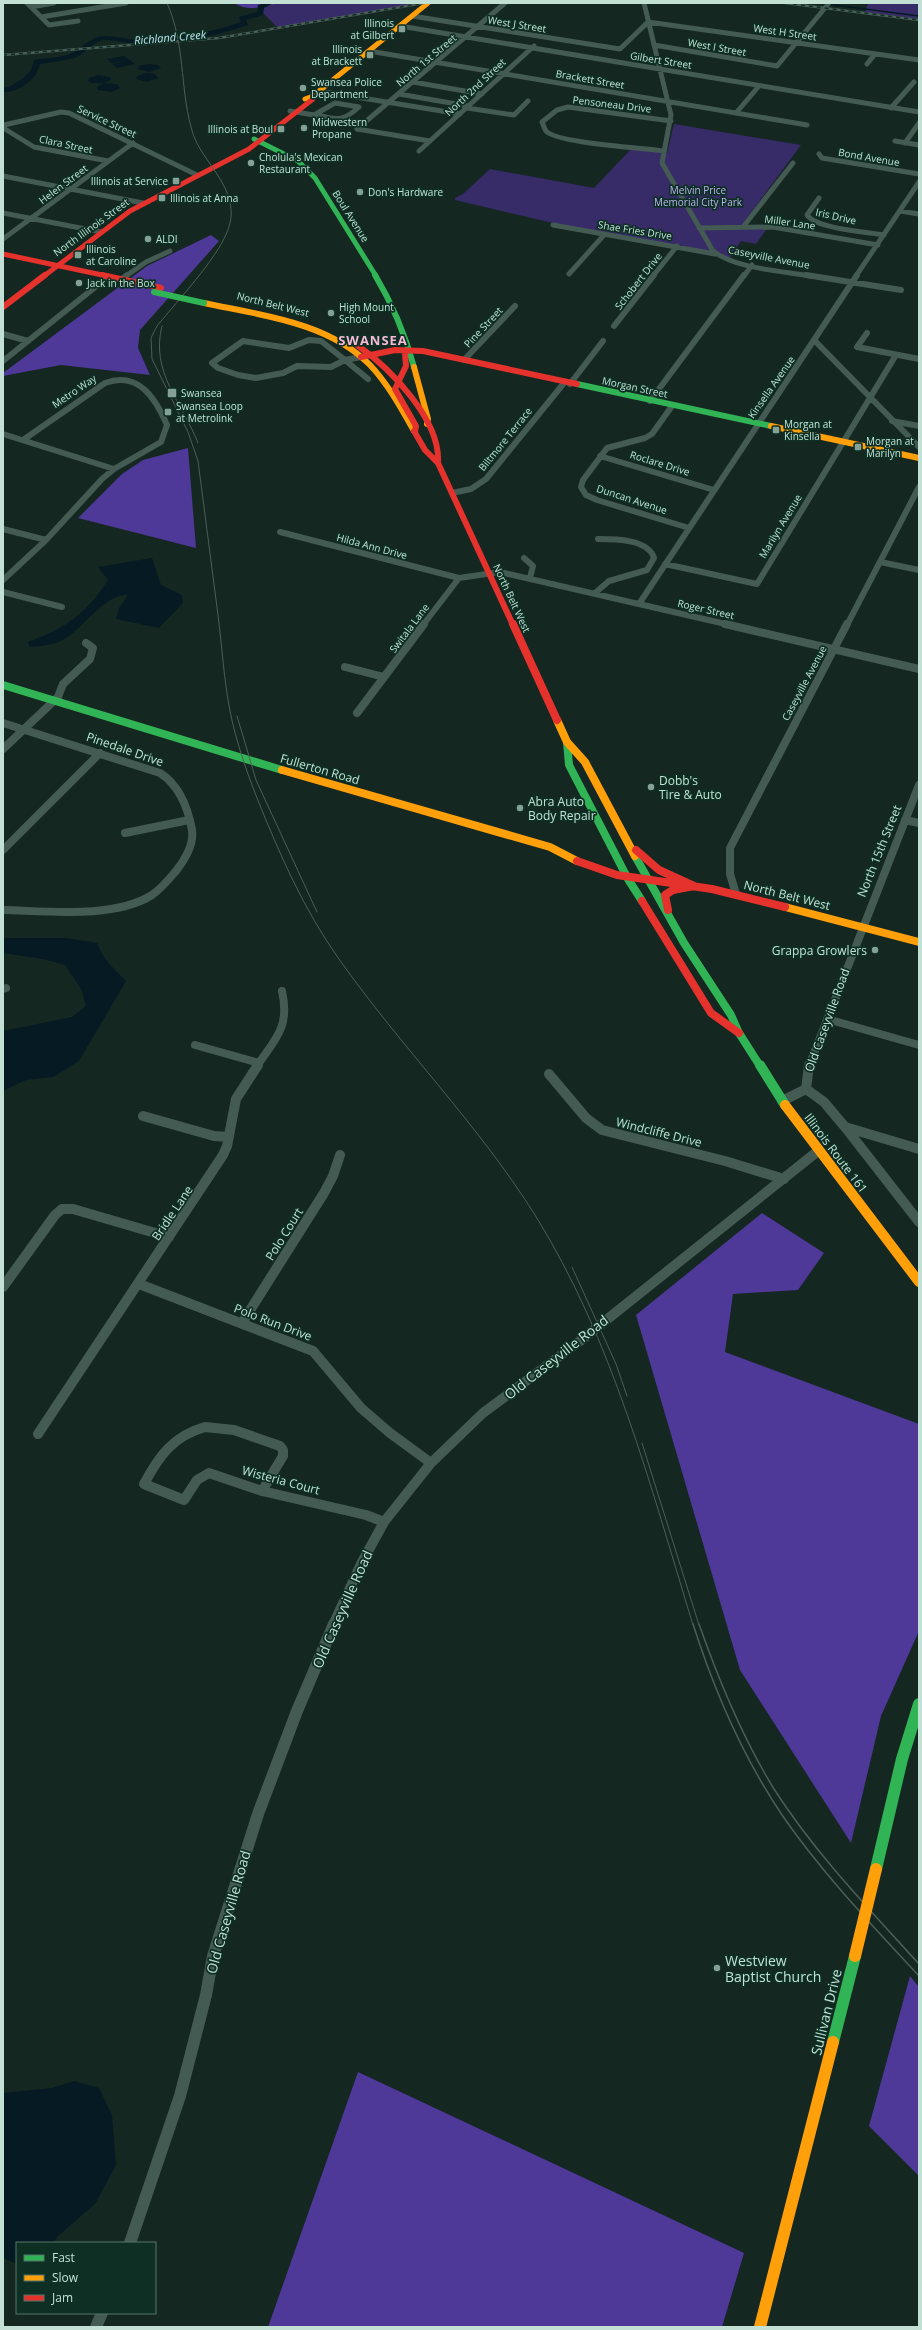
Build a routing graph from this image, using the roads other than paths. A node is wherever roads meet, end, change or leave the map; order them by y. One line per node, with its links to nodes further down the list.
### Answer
1 (54, 3): 7 (street)
2 (126, 3): 9 (street)
3 (428, 3): 8 (main road, North Illinois Street)
4 (505, 3): 13 (street, North 1st Street)
5 (644, 3): 11 (street)
6 (829, 3): 16 (street)
7 (29, 5): 9 (street)
8 (412, 16): 12 (main road, North Illinois Street); 13 (street, West J Street)
9 (41, 17): 10 (street)
10 (78, 21)
11 (648, 22): 15 (street, West J Street); 16 (street, West H Street); 17 (street, Caseyville Avenue)
12 (400, 26): 14 (street, Gilbert Street); 19 (main road, North Illinois Street)
13 (478, 27): 14 (street, North 1st Street); 15 (street, West J Street)
14 (466, 37): 18 (street, Gilbert Street); 22 (street, North 1st Street)
15 (544, 37): 18 (street, North 2nd Street)
16 (796, 43): 17 (street, West I Street); 20 (street, West H Street)
17 (654, 45): 24 (street, Caseyville Avenue)
18 (531, 48): 24 (street, Gilbert Street); 25 (street, North 2nd Street)
19 (369, 51): 22 (street, Brackett Street); 29 (main road, North Illinois Street)
20 (874, 54): 21 (street, West H Street); 23 (street)
21 (919, 60)
22 (438, 62): 25 (street, Brackett Street); 26 (street, North 1st Street)
23 (867, 64)
24 (659, 69): 28 (street, Gilbert Street); 33 (street, Caseyville Avenue)
25 (504, 74): 31 (street, North 2nd Street); 33 (street, Brackett Street)
26 (413, 82): 30 (street, North 1st Street); 31 (street)
27 (914, 82): 36 (street)
28 (759, 86): 36 (street, Gilbert Street); 39 (street)
29 (316, 94): 34 (street); 37 (main road, North Illinois Street)
30 (399, 94): 34 (street, North 1st Street); 35 (street)
31 (482, 94): 35 (street, North 2nd Street)
32 (528, 101): 35 (street)
33 (668, 101): 39 (street, Brackett Street); 42 (street, Caseyville Avenue)
34 (389, 102): 40 (street); 47 (street, North 1st Street)
35 (468, 107): 40 (street, North 2nd Street)
36 (892, 108): 38 (street, Gilbert Street)
37 (294, 112): 41 (street); 46 (main road, North Illinois Street)
38 (919, 112)
39 (736, 113): 45 (street, Brackett Street)
40 (460, 114): 47 (street, North 2nd Street)
41 (314, 115): 41 (street)
42 (671, 121): 53 (street, Caseyville Avenue); 53 (street, Pensoneau Drive)
43 (919, 123): 50 (street)
44 (4, 125): 49 (street, Service Street); 55 (street, Clara Street)
45 (807, 125)
46 (257, 141): 57 (main road, North Illinois Street); 98 (main road, Boul Avenue)
47 (430, 141): 52 (street, North 2nd Street)
48 (895, 141): 50 (street)
49 (133, 143): 55 (street, Helen Street); 57 (street, Service Street)
50 (905, 143): 51 (street)
51 (919, 145)
52 (419, 151)
53 (664, 151): 70 (street, Caseyville Avenue)
54 (819, 154): 58 (street, Bond Avenue)
55 (108, 161): 61 (street, Helen Street)
56 (793, 164): 69 (street)
57 (198, 174): 63 (main road, North Illinois Street)
58 (919, 174)
59 (3, 176): 61 (street)
60 (919, 182): 64 (street, Kinsella Avenue)
61 (71, 189): 63 (street); 67 (street, Helen Street)
62 (820, 198): 73 (street, Iris Drive)
63 (143, 203): 71 (main road, North Illinois Street)
64 (900, 211): 66 (street); 73 (street, Kinsella Avenue)
65 (3, 213): 67 (street)
66 (919, 214)
67 (31, 218): 71 (street); 74 (street, Helen Street)
68 (553, 225): 72 (street, Shae Fries Drive)
69 (743, 227): 70 (street, Miller Lane); 75 (street, Miller Lane)
70 (700, 228): 79 (street, Caseyville Avenue)
71 (101, 232): 82 (main road, North Illinois Street)
72 (604, 234): 76 (street, Shae Fries Drive); 83 (street)
73 (884, 235): 75 (street, Kinsella Avenue)
74 (3, 239)
75 (878, 245): 86 (street, Kinsella Avenue)
76 (676, 246): 79 (street, Shae Fries Drive); 92 (street, Schobert Drive)
77 (170, 251): 84 (street)
78 (3, 254): 82 (main road)
79 (715, 254): 81 (street, Caseyville Avenue)
80 (3, 259): 82 (main road)
81 (752, 265): 86 (street, Caseyville Avenue); 110 (street)
82 (56, 267): 84 (main road, North Belt West); 85 (main road, North Belt West); 91 (main road, North Illinois Street)
83 (569, 274)
84 (122, 279): 87 (main road, North Belt West)
85 (104, 280): 87 (main road, North Belt West); 95 (street)
86 (852, 284): 88 (street, Caseyville Avenue); 97 (street, Kinsella Avenue)
87 (158, 290): 89 (main road, North Belt West, bridge)
88 (901, 290)
89 (207, 301): 99 (main road, North Belt West); 101 (main road, North Belt West)
90 (515, 306): 103 (street, Pine Street)
91 (3, 307)
92 (614, 326)
93 (867, 333): 100 (street)
94 (3, 334): 95 (street)
95 (28, 341): 104 (street)
96 (603, 341): 108 (street, Biltmore Terrace)
97 (815, 341): 109 (street); 114 (street, Kinsella Avenue)
98 (409, 353): 99 (main road); 103 (main road, Morgan Street); 106 (main road, Boul Avenue); 113 (main road, Boul Avenue)
99 (372, 354): 101 (main road); 106 (main road, North Belt West)
100 (896, 355): 102 (street); 109 (street, Marilyn Avenue)
101 (360, 358): 105 (street); 116 (main road, North Belt West)
102 (919, 359)
103 (464, 360): 108 (main road, Morgan Street)
104 (3, 361)
105 (347, 361): 105 (street); 107 (street)
106 (400, 378): 113 (main road, North Belt West); 116 (main road, Boul Avenue)
107 (368, 379)
108 (567, 383): 110 (main road, Morgan Street); 127 (street, Biltmore Terrace)
109 (869, 397): 112 (street); 119 (street, Marilyn Avenue)
110 (650, 401): 111 (main road, Morgan Street)
111 (672, 406): 114 (main road, Morgan Street); 121 (street, Duncan Avenue)
112 (892, 421): 115 (street); 120 (street)
113 (427, 424): 123 (main road, North Belt West)
114 (758, 424): 119 (main road, Morgan Street); 126 (street, Kinsella Avenue)
115 (919, 426)
116 (415, 432): 123 (main road, North Belt West)
117 (3, 434): 118 (street)
118 (23, 440): 124 (street); 124 (street, Metro Way)
119 (842, 441): 122 (main road, Morgan Street); 135 (street, Marilyn Avenue)
120 (919, 447)
121 (600, 456): 126 (street, Roclare Drive); 129 (street, Duncan Avenue)
122 (919, 458)
123 (438, 463): 127 (main road, North Belt West)
124 (114, 469): 132 (street, Metro Way)
125 (919, 487): 134 (street, Caseyville Avenue)
126 (714, 490): 129 (street, Kinsella Avenue)
127 (452, 493): 137 (main road, North Belt West)
128 (3, 528): 132 (street)
129 (689, 528): 135 (street, Kinsella Avenue)
130 (280, 532): 138 (street, Hilda Ann Drive)
131 (598, 538): 142 (street)
132 (46, 540): 140 (street, Metro Way)
133 (524, 558): 139 (street)
134 (880, 562): 136 (street); 146 (street, Caseyville Avenue)
135 (666, 564): 143 (street, Kinsella Avenue)
136 (919, 570)
137 (488, 572): 138 (street); 139 (street, Roger Street); 155 (main road, North Belt West)
138 (459, 578): 149 (street, Switala Lane)
139 (530, 578): 142 (street, Roger Street)
140 (3, 580)
141 (3, 592): 144 (street)
142 (595, 593): 143 (street, Roger Street)
143 (639, 604): 146 (street, Roger Street)
144 (62, 607)
145 (86, 643): 151 (street)
146 (833, 649): 148 (street, Roger Street); 168 (street, Caseyville Avenue)
147 (345, 667): 149 (street)
148 (919, 670)
149 (384, 677): 152 (street, Switala Lane)
150 (3, 685): 151 (main road, Fullerton Road)
151 (54, 701): 154 (street); 165 (main road, Fullerton Road)
152 (357, 713)
153 (3, 723): 154 (street, Pinedale Drive)
154 (23, 730): 156 (street); 157 (street, Pinedale Drive)
155 (567, 742): 163 (main road, North Belt West); 165 (main road, North Belt West)
156 (3, 749)
157 (100, 753): 159 (street, Pinedale Drive); 164 (street)
158 (919, 785): 160 (street, North 15th Street)
159 (189, 820): 162 (street); 169 (street, Pinedale Drive)
160 (905, 820): 161 (street); 171 (street, North 15th Street)
161 (919, 823)
162 (124, 833)
163 (627, 841): 166 (main road, North Belt West); 167 (main road)
164 (3, 850)
165 (628, 879): 166 (main road, North Belt West); 175 (main road, Illinois Route 161)
166 (648, 880): 167 (main road, North Belt West); 170 (main road, Illinois Route 161)
167 (694, 886): 168 (main road, North Belt West); 170 (main road)
168 (736, 894): 171 (main road, North Belt West)
169 (3, 910)
170 (669, 916): 175 (main road, Illinois Route 161)
171 (862, 927): 172 (main road, North Belt West); 174 (street, Old Caseyville Road)
172 (919, 942)
173 (282, 991): 178 (street, Bridle Lane)
174 (827, 1019): 177 (street); 180 (street, Old Caseyville Road)
175 (739, 1033): 181 (main road, Illinois Route 161)
176 (195, 1045): 178 (street)
177 (919, 1045)
178 (259, 1063): 184 (street, Bridle Lane)
179 (550, 1074): 188 (street, Windcliffe Drive)
180 (806, 1089): 181 (street, Old Caseyville Road); 183 (street)
181 (782, 1101): 186 (main road, Illinois Route 161)
182 (143, 1116): 184 (street)
183 (845, 1127): 185 (street); 189 (street)
184 (229, 1137): 190 (street, Bridle Lane)
185 (919, 1149)
186 (818, 1151): 188 (street, Old Caseyville Road); 191 (main road, Illinois Route 161)
187 (340, 1155): 194 (street, Polo Court)
188 (784, 1178): 196 (street, Old Caseyville Road)
189 (919, 1222)
190 (169, 1237): 192 (street, Bridle Lane); 193 (street)
191 (919, 1282)
192 (139, 1284): 194 (street, Polo Run Drive); 195 (street, Bridle Lane)
193 (3, 1287)
194 (242, 1323): 196 (street, Polo Run Drive)
195 (38, 1434)
196 (431, 1463): 198 (street, Old Caseyville Road)
197 (262, 1491): 197 (street, Wisteria Court); 198 (street, Wisteria Court)
198 (384, 1522): 200 (street, Old Caseyville Road)
199 (919, 1704): 203 (main road, Sullivan Drive, bridge)
200 (130, 2242)
201 (102, 2314): 202 (street)
202 (96, 2327)
203 (760, 2327)

